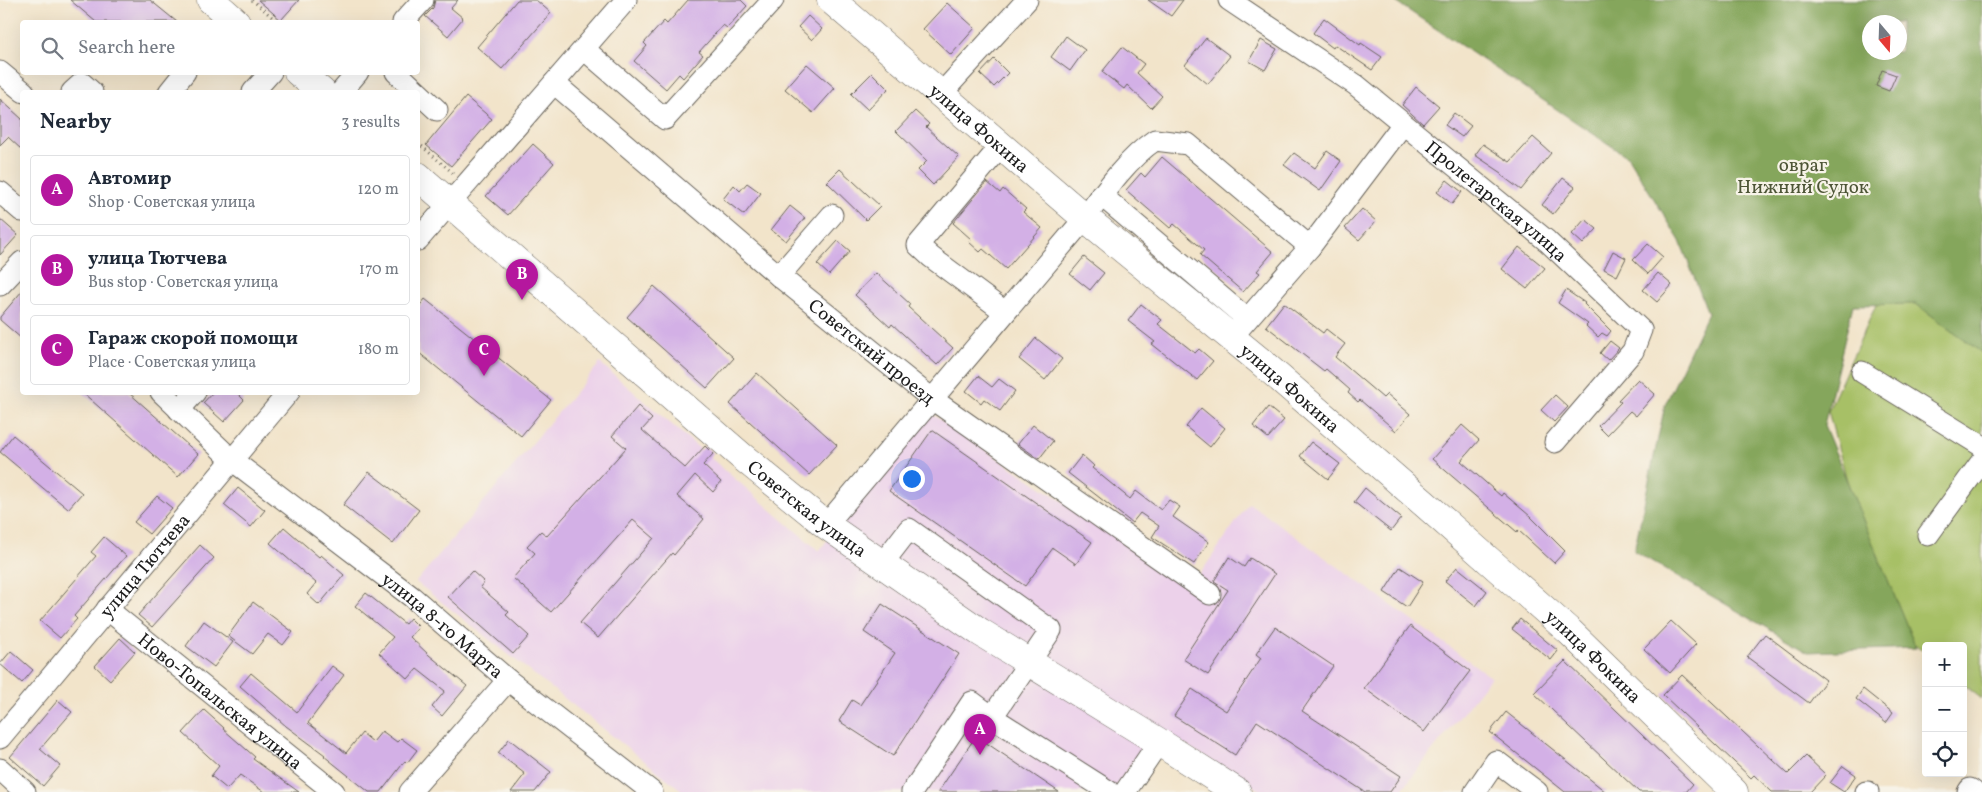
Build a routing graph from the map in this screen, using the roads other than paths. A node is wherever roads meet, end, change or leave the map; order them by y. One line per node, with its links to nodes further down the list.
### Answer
1 (423, 0): 7 (street)
2 (626, 0): 8 (street)
3 (773, 0): 8 (street)
4 (831, 0): 25 (main road, улица Фокина)
5 (1027, 0): 25 (street)
6 (1229, 0): 27 (street, Пролетарская улица)
7 (405, 20)
8 (584, 49): 15 (street)
9 (0, 72): 16 (street)
10 (182, 75): 19 (street)
11 (268, 75): 20 (street)
12 (302, 75): 21 (main road)
13 (355, 75): 22 (street)
14 (399, 75): 23 (street)
15 (554, 83): 32 (street); 39 (street, Советский проезд)
16 (22, 90)
17 (74, 90): 18 (street)
18 (90, 90)
19 (170, 90)
20 (255, 90)
21 (320, 90)
22 (343, 90)
23 (415, 90)
24 (420, 94): 26 (street)
25 (941, 94): 28 (main road, улица Фокина)
26 (437, 110)
27 (1403, 124): 37 (street); 49 (street, Пролетарская улица)
28 (1001, 146): 35 (main road, улица Фокина); 41 (street)
29 (420, 178): 32 (main road, Советская улица)
30 (0, 192): 33 (street)
31 (1101, 195): 35 (street); 37 (street); 42 (street)
32 (448, 203): 36 (street); 53 (main road, Советская улица)
33 (20, 209)
34 (832, 215): 39 (street)
35 (1085, 218): 41 (street); 42 (main road, улица Фокина)
36 (420, 238)
37 (1310, 247): 42 (street)
38 (20, 264): 40 (street)
39 (780, 276): 47 (street, Советский проезд)
40 (0, 285)
41 (1006, 312): 47 (street)
42 (1239, 329): 74 (main road, улица Фокина)
43 (1862, 372): 50 (street)
44 (164, 395): 48 (street, улица 8-го Марта)
45 (192, 395): 48 (street)
46 (286, 395): 51 (street, улица Тютчева)
47 (932, 399): 53 (street); 56 (street, Советский проезд)
48 (179, 410): 51 (street, улица 8-го Марта)
49 (1555, 442)
50 (1982, 446)
51 (232, 460): 57 (street, улица Тютчева); 59 (street, улица 8-го Марта)
52 (1982, 461): 54 (street)
53 (826, 525): 55 (main road, Советская улица)
54 (1928, 535)
55 (882, 564): 58 (main road, Советская улица); 58 (street)
56 (1210, 594)
57 (107, 609): 61 (street, улица Тютчева); 65 (street, Ново-Топальская улица)
58 (1028, 662): 60 (street); 62 (main road, Советская улица)
59 (508, 680): 66 (street); 67 (street, улица 8-го Марта)
60 (992, 717): 68 (street); 69 (street)
61 (0, 738)
62 (1159, 742): 70 (street); 71 (main road, Советская улица)
63 (0, 769): 64 (street)
64 (25, 792)
65 (334, 792)
66 (410, 792)
67 (652, 792)
68 (912, 792)
69 (1110, 792)
70 (1125, 792)
71 (1237, 792)
72 (1475, 792): 73 (street)
73 (1537, 792)
74 (1734, 792)
75 (1968, 792): 76 (street)
76 (1974, 792)

